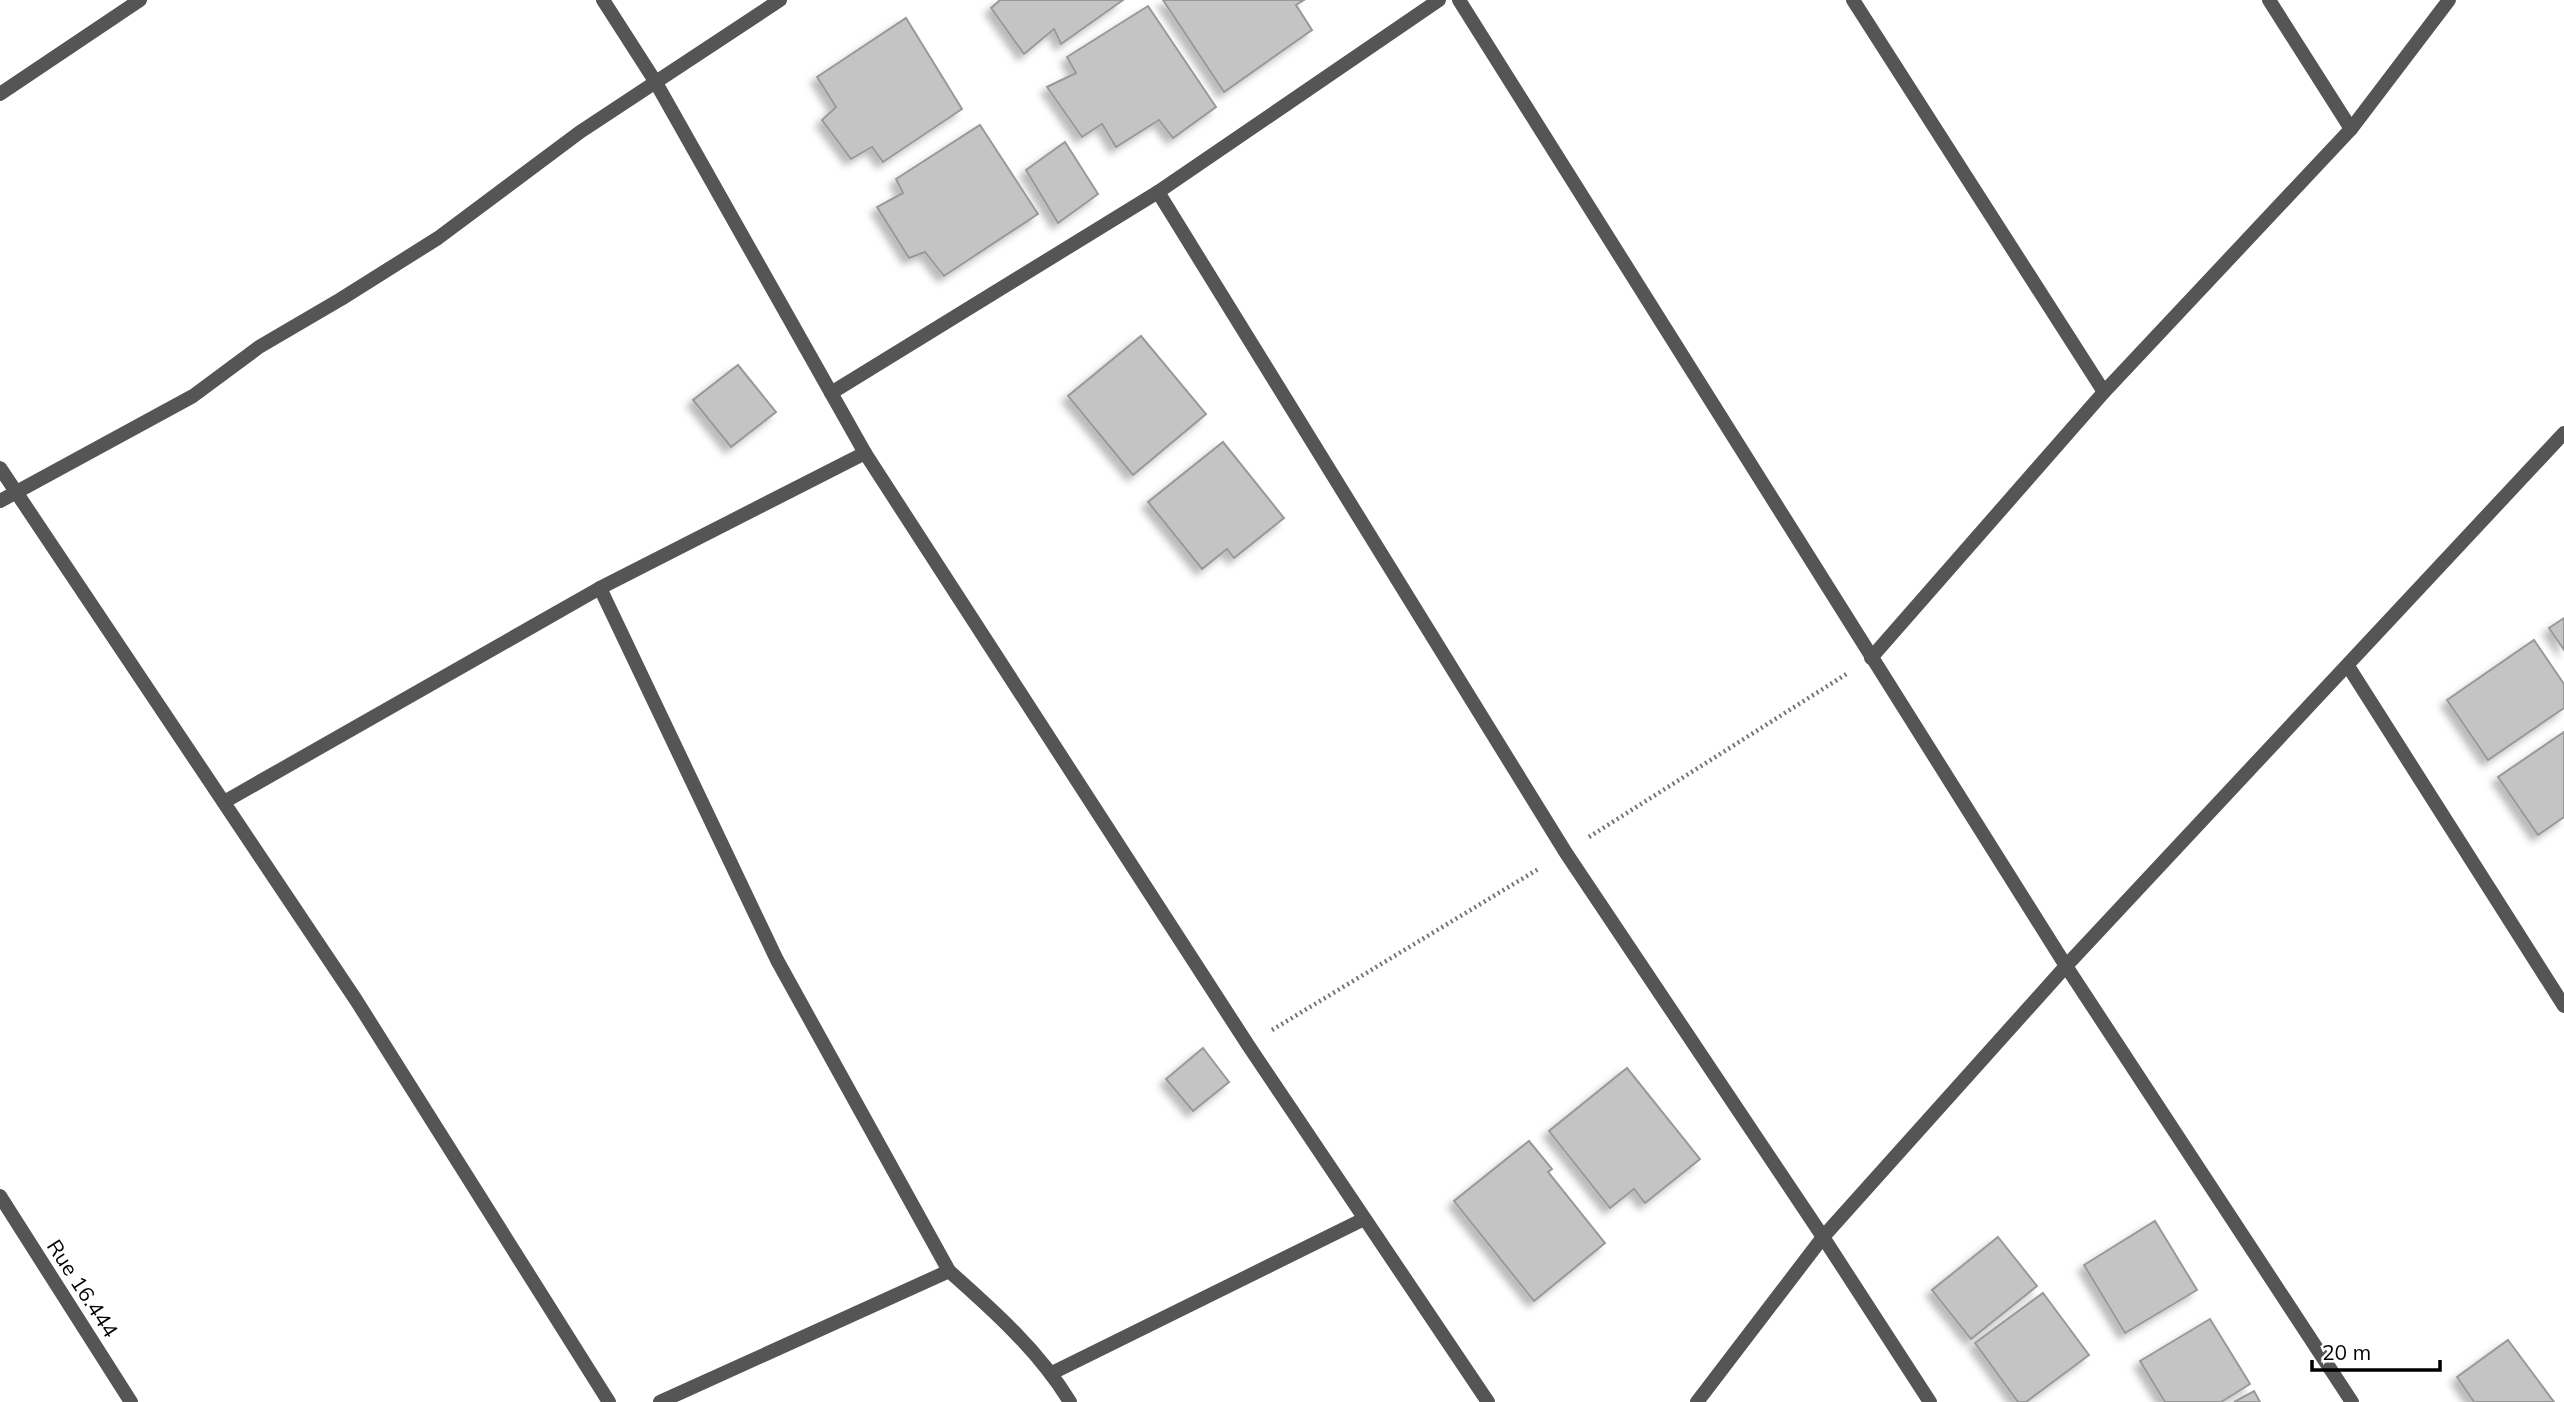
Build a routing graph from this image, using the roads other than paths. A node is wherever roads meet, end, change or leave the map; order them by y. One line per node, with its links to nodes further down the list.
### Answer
1 (140, 0): 10 (street)
2 (603, 0): 9 (street)
3 (780, 0): 9 (street)
4 (1439, 0): 12 (street)
5 (1458, 0): 21 (street)
6 (1853, 0): 13 (street)
7 (2269, 0): 11 (street)
8 (2449, 0): 11 (street)
9 (655, 80): 14 (street); 18 (street)
10 (0, 94)
11 (2351, 129): 13 (street)
12 (1158, 192): 14 (street); 28 (street)
13 (2104, 392): 21 (street)
14 (831, 393): 16 (street)
15 (2564, 433): 22 (street)
16 (865, 453): 20 (street); 27 (street)
17 (0, 468): 18 (street)
18 (16, 491): 19 (street); 23 (street)
19 (0, 501)
20 (600, 588): 23 (street); 29 (street)
21 (1871, 658): 24 (street)
22 (2348, 666): 24 (street); 25 (street)
23 (224, 802): 32 (street)
24 (2066, 966): 28 (street); 38 (street)
25 (2564, 1006)
26 (0, 1196): 31 (street, Rue 16.444)
27 (1364, 1219): 30 (street); 35 (street)
28 (1824, 1237): 36 (street); 37 (street)
29 (949, 1270): 30 (street); 33 (street)
30 (1052, 1373): 34 (street)
31 (131, 1402)
32 (609, 1402)
33 (660, 1402)
34 (1070, 1402)
35 (1488, 1402)
36 (1698, 1402)
37 (1930, 1402)
38 (2352, 1402)

